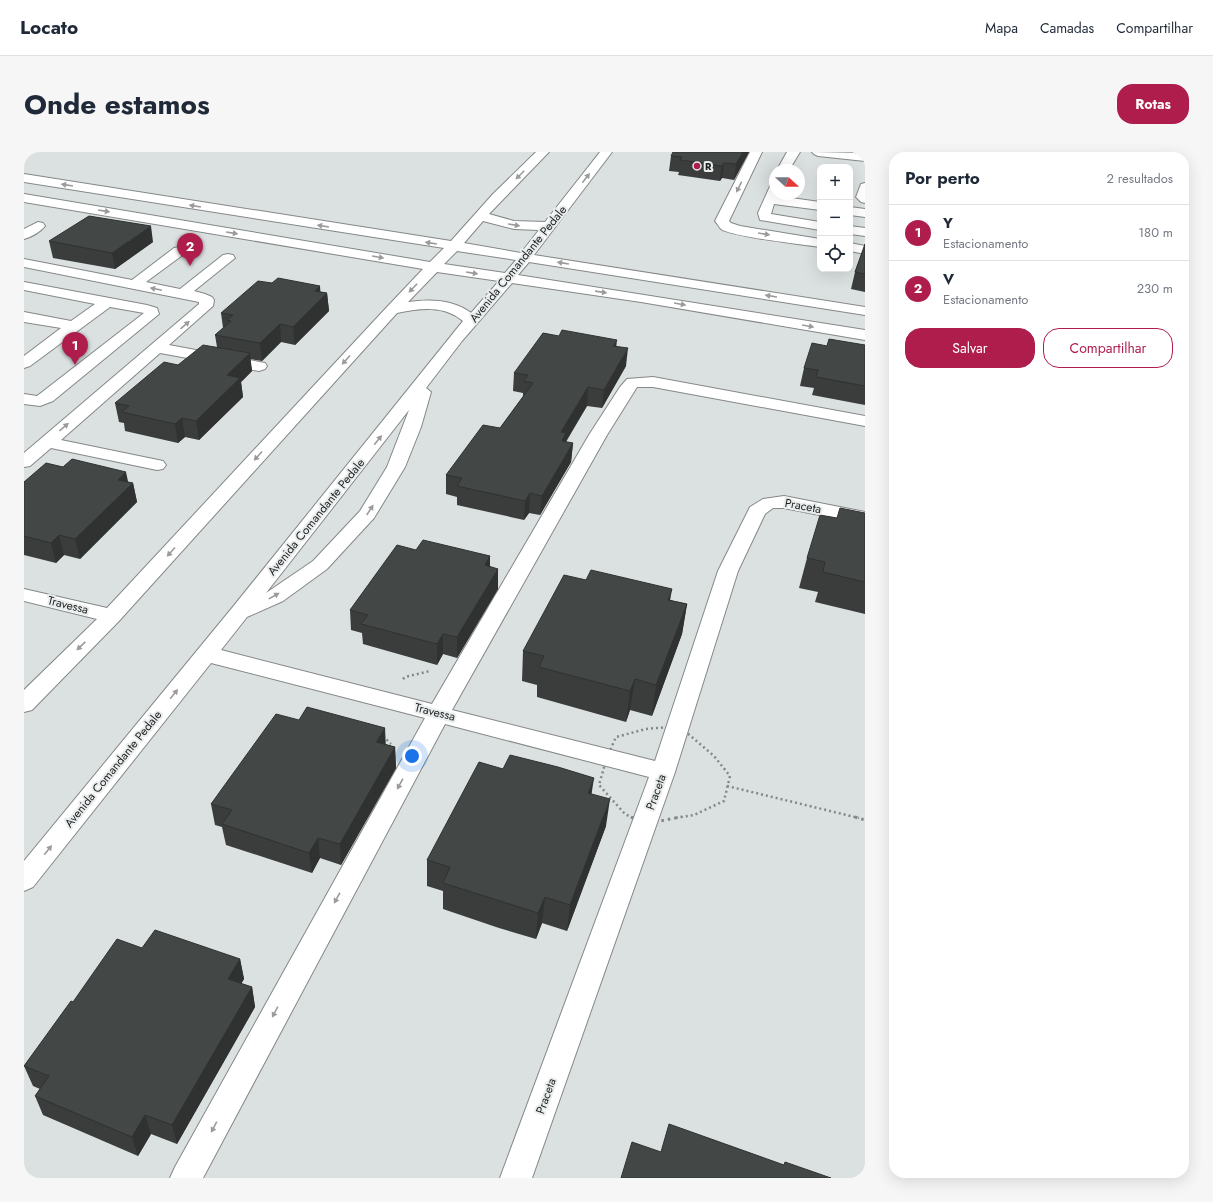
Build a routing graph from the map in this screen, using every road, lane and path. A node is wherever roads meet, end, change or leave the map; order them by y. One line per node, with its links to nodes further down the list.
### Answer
1 (543, 152): 19 (street, one-way to 19)
2 (606, 152): 21 (street, Avenida Comandante Pedale, one-way to 2)
3 (756, 152): 26 (street, one-way to 26)
4 (794, 152): 8 (street)
5 (818, 152): 6 (street)
6 (842, 155): 7 (street); 9 (street)
7 (865, 157)
8 (786, 164)
9 (839, 164)
10 (24, 178): 27 (street, one-way to 10)
11 (865, 187): 14 (street)
12 (24, 198): 34 (street, one-way to 34)
13 (769, 199): 22 (street)
14 (865, 199)
15 (776, 200): 16 (street)
16 (817, 206)
17 (853, 211): 18 (street)
18 (865, 213)
19 (481, 215): 21 (street, one-way to 21); 27 (street)
20 (38, 226): 25 (street)
21 (549, 226): 31 (street, Avenida Comandante Pedale)
22 (817, 226)
23 (853, 230): 24 (street)
24 (865, 232)
25 (24, 235)
26 (817, 243)
27 (454, 246): 31 (street); 34 (street)
28 (853, 248): 29 (street)
29 (865, 250)
30 (179, 251): 36 (street)
31 (525, 257): 35 (street, Avenida Comandante Pedale); 41 (street, one-way to 31)
32 (228, 258): 38 (street)
33 (24, 263): 36 (street)
34 (434, 267): 35 (street, one-way to 35); 40 (street, one-way to 40)
35 (509, 278): 43 (street, Avenida Comandante Pedale); 45 (street, one-way to 45)
36 (135, 284): 38 (street, one-way to 36)
37 (24, 286): 39 (street)
38 (182, 294): 46 (street, one-way to 38)
39 (107, 302): 44 (street); 50 (street)
40 (392, 310): 43 (street); 58 (street, one-way to 58)
41 (865, 311)
42 (24, 317): 44 (street)
43 (472, 321): 49 (street, Avenida Comandante Pedale)
44 (73, 326): 47 (street)
45 (865, 335)
46 (158, 348): 48 (street); 52 (street, one-way to 46)
47 (24, 363)
48 (259, 366)
49 (427, 379): 57 (street, Avenida Comandante Pedale, one-way to 49); 57 (street, one-way to 49)
50 (24, 399)
51 (865, 421): 62 (street)
52 (47, 442): 53 (street); 54 (street)
53 (24, 462)
54 (157, 465)
55 (865, 518): 63 (street, Praceta)
56 (24, 595): 58 (street, Travessa)
57 (239, 613): 59 (street, Avenida Comandante Pedale)
58 (112, 616): 60 (street, one-way to 60)
59 (206, 654): 62 (street, Travessa); 66 (street, Avenida Comandante Pedale, one-way to 59)
60 (33, 688): 61 (street)
61 (24, 704)
62 (439, 713): 63 (street, Travessa); 67 (street, one-way to 67)
63 (663, 772): 68 (street, Praceta)
64 (727, 786): 65 (path)
65 (865, 820)
66 (24, 880)
67 (186, 1178)
68 (516, 1178)

